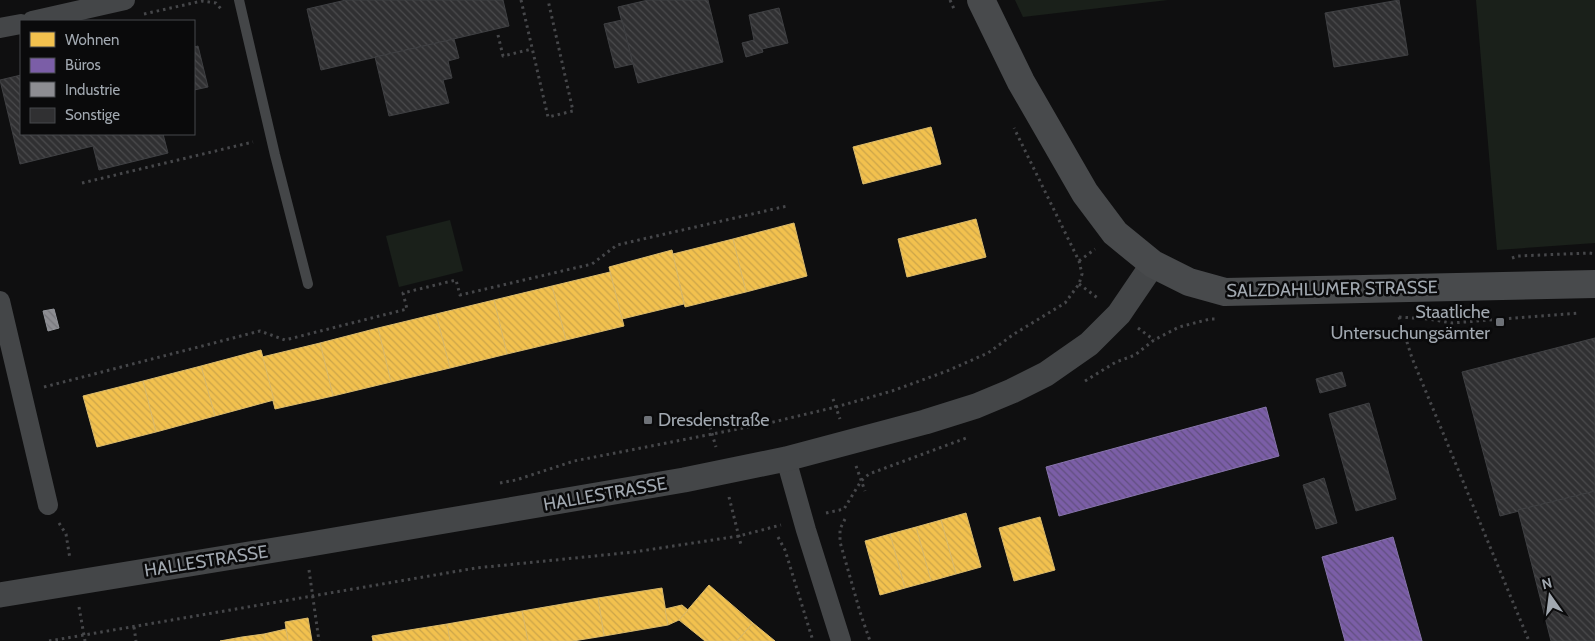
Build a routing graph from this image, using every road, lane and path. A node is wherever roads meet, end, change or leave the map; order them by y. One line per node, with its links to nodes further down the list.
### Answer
1 (125, 0): 6 (street)
2 (239, 0): 16 (lane)
3 (521, 0): 10 (path)
4 (548, 0): 10 (path)
5 (981, 0): 15 (main road, SALZDAHLUMER STRASSE)
6 (36, 20)
7 (20, 24): 8 (street)
8 (0, 28)
9 (498, 35): 10 (path)
10 (532, 49)
11 (256, 142): 12 (path)
12 (82, 183)
13 (786, 206): 24 (path)
14 (1072, 245): 26 (path)
15 (1153, 264): 17 (main road, SALZDAHLUMER STRASSE); 27 (street, HALLESTRASSE)
16 (308, 284)
17 (1595, 284)
18 (0, 302): 24 (street)
19 (1582, 312): 21 (path)
20 (1391, 317): 21 (path)
21 (1399, 317): 50 (path)
22 (1179, 327): 23 (path)
23 (1135, 355)
24 (21, 392): 30 (street)
25 (833, 399): 26 (path)
26 (836, 408): 28 (path)
27 (786, 459): 32 (street); 34 (street, HALLESTRASSE)
28 (499, 484)
29 (865, 491): 32 (path)
30 (48, 505): 36 (path)
31 (845, 519): 49 (path)
32 (803, 520): 39 (path); 48 (street)
33 (778, 537): 47 (path)
34 (305, 546): 38 (street, HALLESTRASSE); 39 (path)
35 (80, 558): 36 (path)
36 (70, 560): 37 (path)
37 (61, 561)
38 (0, 595)
39 (312, 597): 41 (path); 46 (path)
40 (78, 601): 42 (path)
41 (134, 627): 42 (path); 45 (path)
42 (84, 635): 43 (path); 44 (path)
43 (49, 641)
44 (85, 641)
45 (136, 641)
46 (319, 641)
47 (813, 641)
48 (842, 641)
49 (870, 641)
50 (1529, 641)

